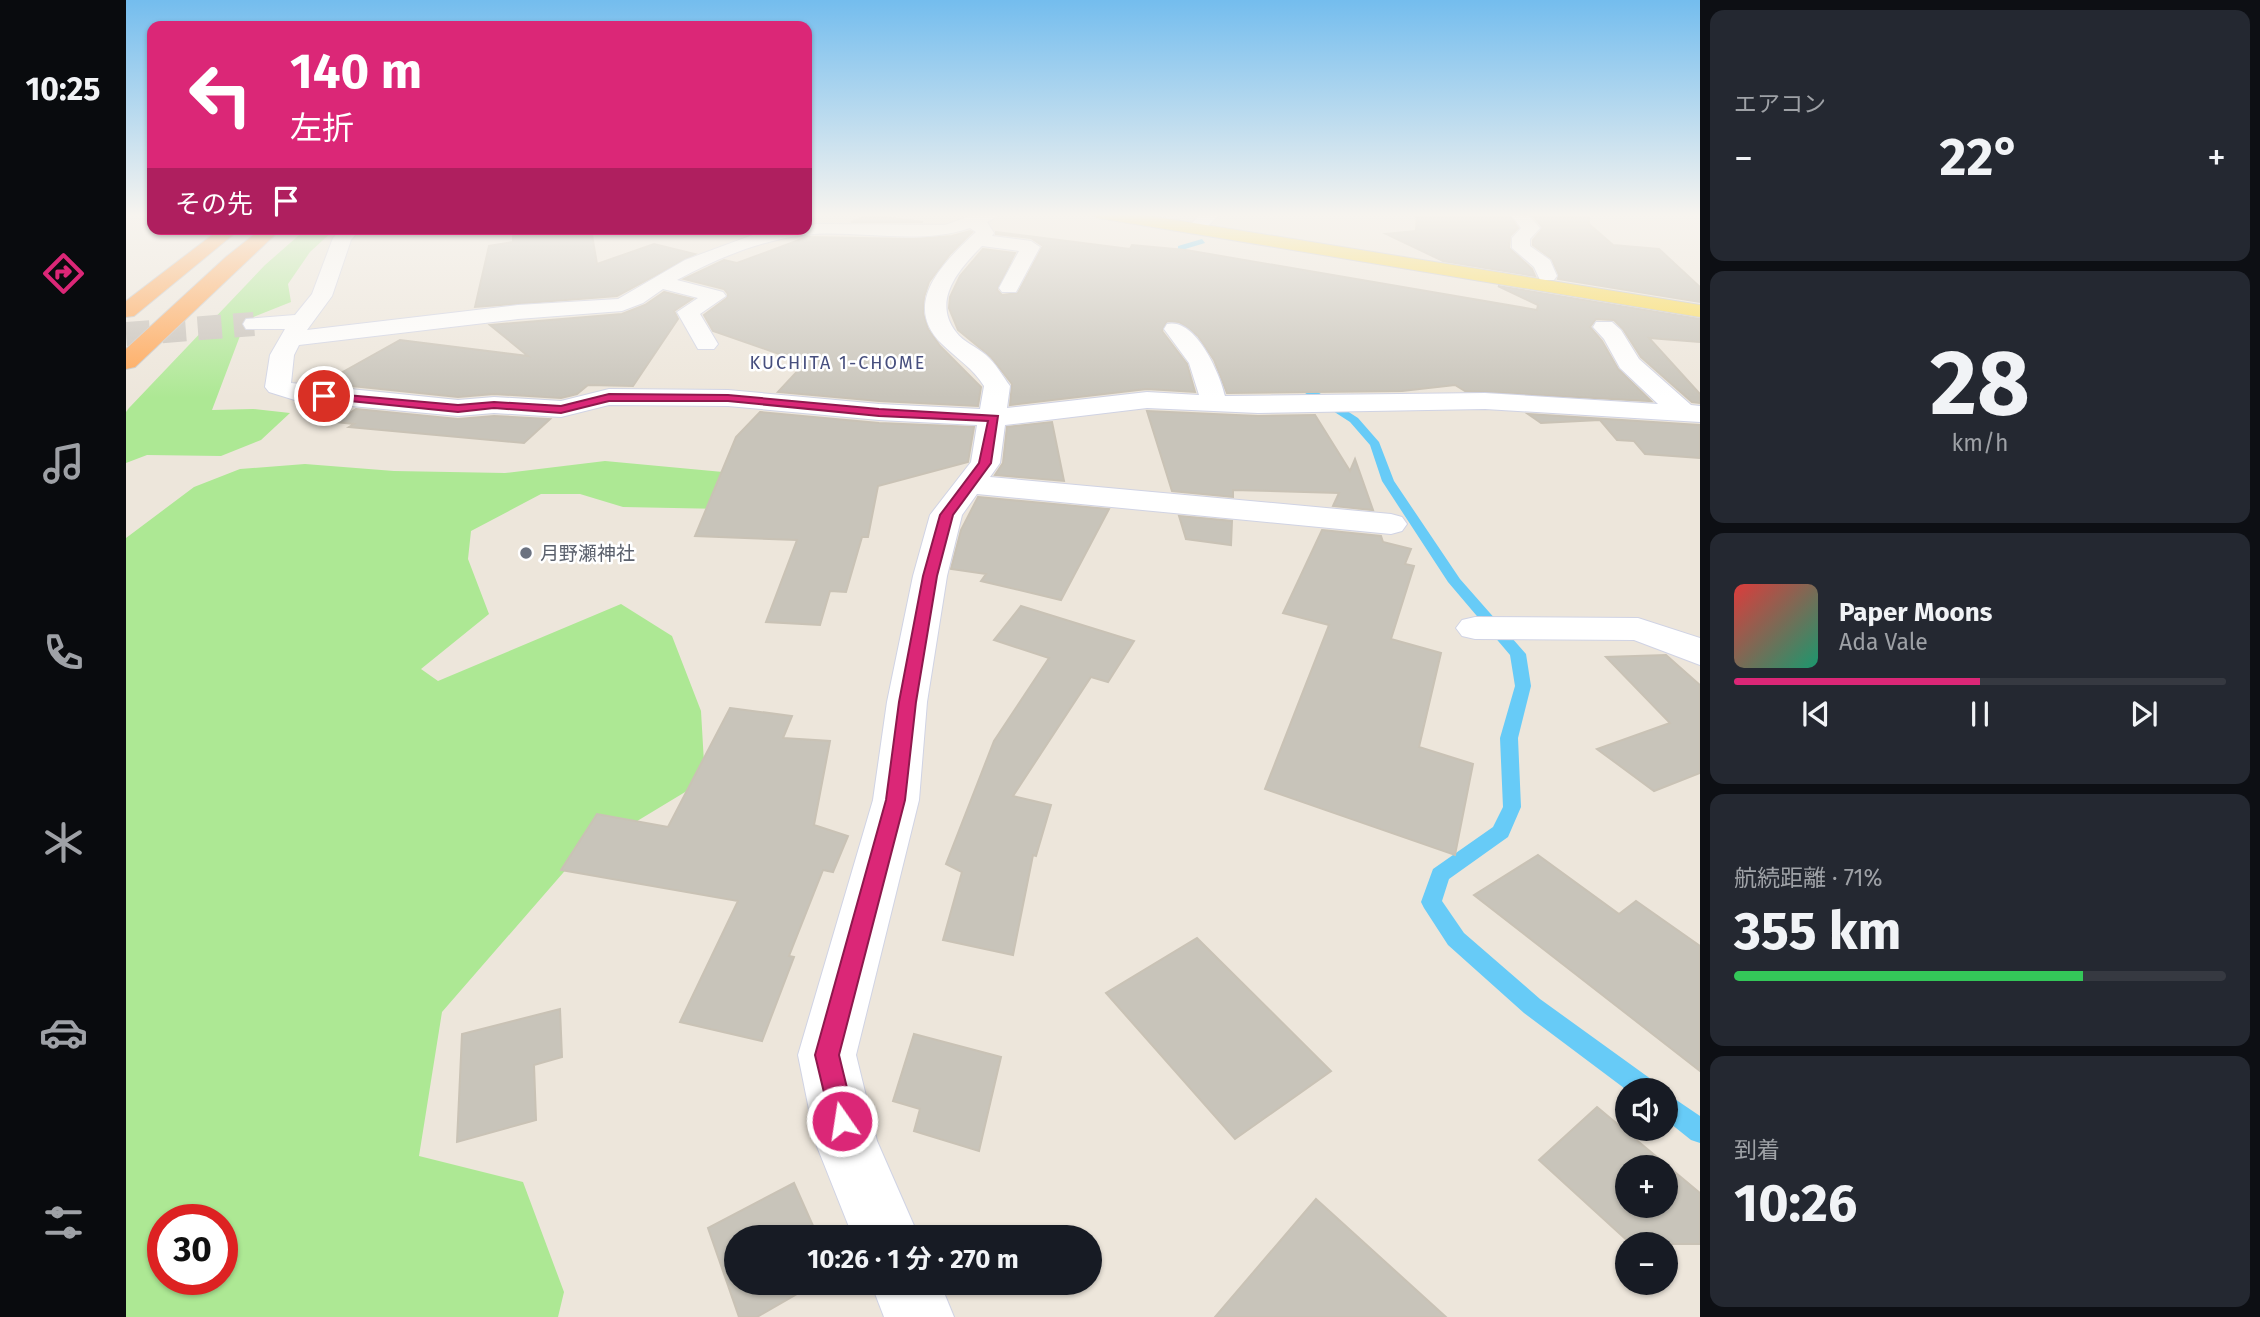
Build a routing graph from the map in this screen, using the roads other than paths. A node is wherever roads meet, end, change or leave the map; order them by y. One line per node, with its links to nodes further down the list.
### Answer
1 (173, 274): 14 (highway)
2 (219, 274): 20 (highway)
3 (329, 274): 18 (street)
4 (673, 274): 10 (street)
5 (945, 274): 23 (street)
6 (1016, 274): 11 (street)
7 (1499, 274): 13 (main road)
8 (1537, 274): 9 (main road)
9 (1547, 276): 12 (main road)
10 (659, 282): 18 (street); 19 (street)
11 (1009, 288)
12 (1700, 301)
13 (1700, 311)
14 (126, 312)
15 (254, 324): 18 (street)
16 (1604, 327): 22 (street)
17 (1175, 329): 21 (street)
18 (296, 330): 23 (street)
19 (706, 344)
20 (126, 362)
21 (1213, 403): 22 (street); 23 (street)
22 (1691, 413)
23 (994, 418): 24 (street)
24 (970, 484): 25 (street); 28 (street)
25 (1391, 524)
26 (1475, 628): 27 (street)
27 (1700, 653)
28 (881, 1225)
29 (910, 1295): 30 (street)
30 (919, 1317)

